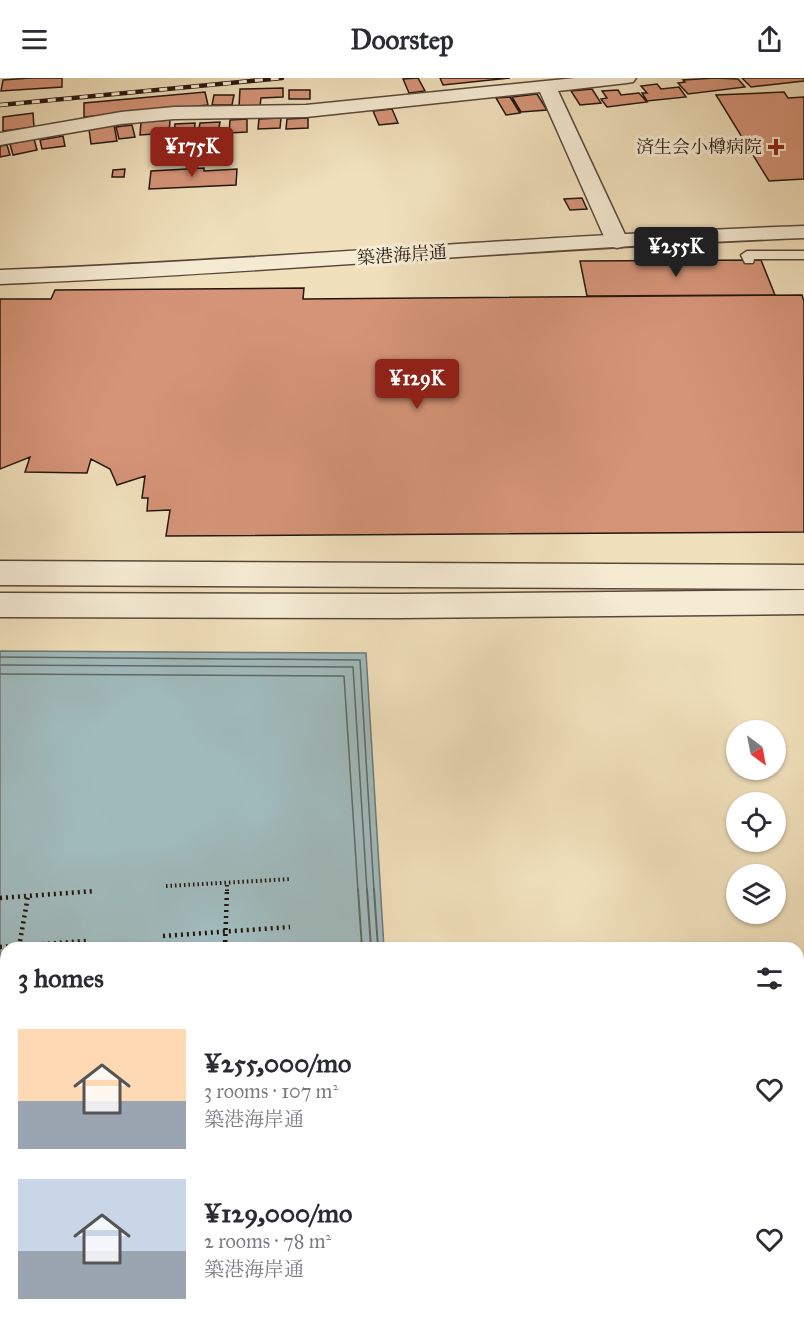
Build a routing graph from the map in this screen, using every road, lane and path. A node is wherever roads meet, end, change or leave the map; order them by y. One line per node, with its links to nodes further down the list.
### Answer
1 (627, 78): 2 (street)
2 (547, 87): 3 (street); 6 (street)
3 (0, 139)
4 (804, 218): 6 (street, 築港海岸通)
5 (804, 232): 6 (street, 築港海岸通)
6 (615, 234): 9 (street, 築港海岸通); 10 (street, 築港海岸通)
7 (804, 255): 8 (lane)
8 (749, 260)
9 (0, 262)
10 (0, 277)
11 (0, 573): 12 (street)
12 (804, 577)
13 (804, 602): 14 (street)
14 (0, 605)
15 (291, 879): 17 (path)
16 (227, 884): 22 (path)
17 (166, 886)
18 (95, 891): 19 (path)
19 (28, 896): 20 (path); 24 (path)
20 (0, 898)
21 (291, 927): 22 (path)
22 (225, 932): 23 (path); 25 (path)
23 (163, 936)
24 (20, 942)
25 (225, 942)

